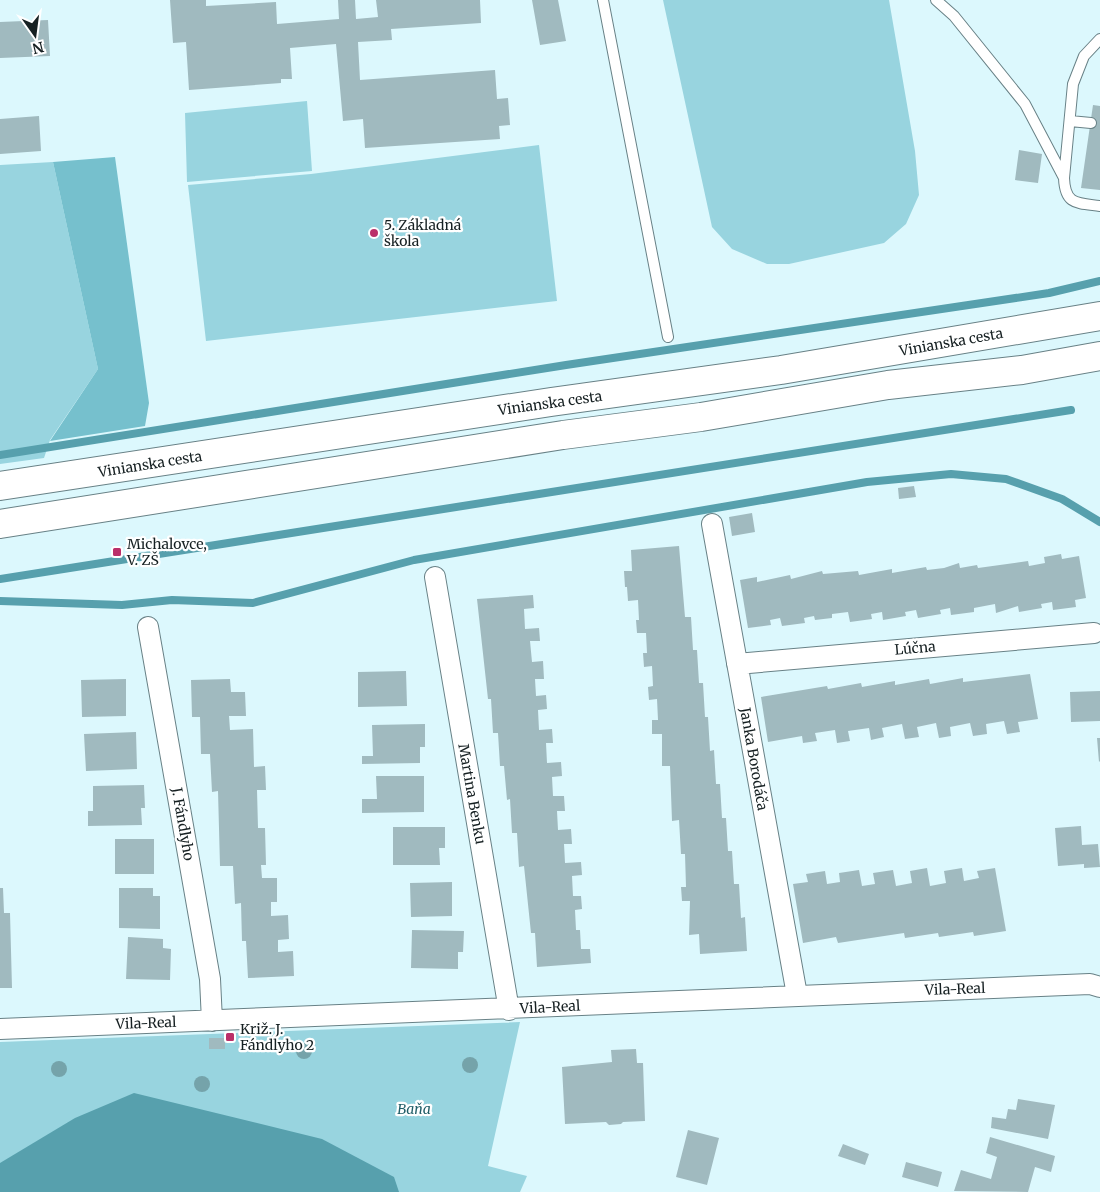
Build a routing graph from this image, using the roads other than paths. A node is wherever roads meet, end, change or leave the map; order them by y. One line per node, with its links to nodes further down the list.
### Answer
1 (603, 0): 9 (lane)
2 (936, 0): 6 (lane)
3 (1100, 39): 4 (lane)
4 (1070, 121): 5 (lane); 6 (lane)
5 (1090, 123)
6 (1064, 178): 7 (lane)
7 (1100, 206)
8 (1100, 316): 11 (main road, Vinianska cesta)
9 (668, 337)
10 (1100, 356): 12 (main road)
11 (0, 486)
12 (0, 524)
13 (712, 524): 17 (street, Janka Borodáča)
14 (435, 578): 20 (street, Martina Benku)
15 (148, 628): 21 (street, J. Fándlyho)
16 (1094, 633): 17 (street, Lúčna)
17 (737, 664): 19 (street, Janka Borodáča)
18 (1100, 987): 19 (street, Vila-Real)
19 (797, 995): 20 (street, Vila-Real)
20 (509, 1010): 21 (street, Vila-Real)
21 (212, 1020): 22 (street, Vila-Real)
22 (0, 1029)

